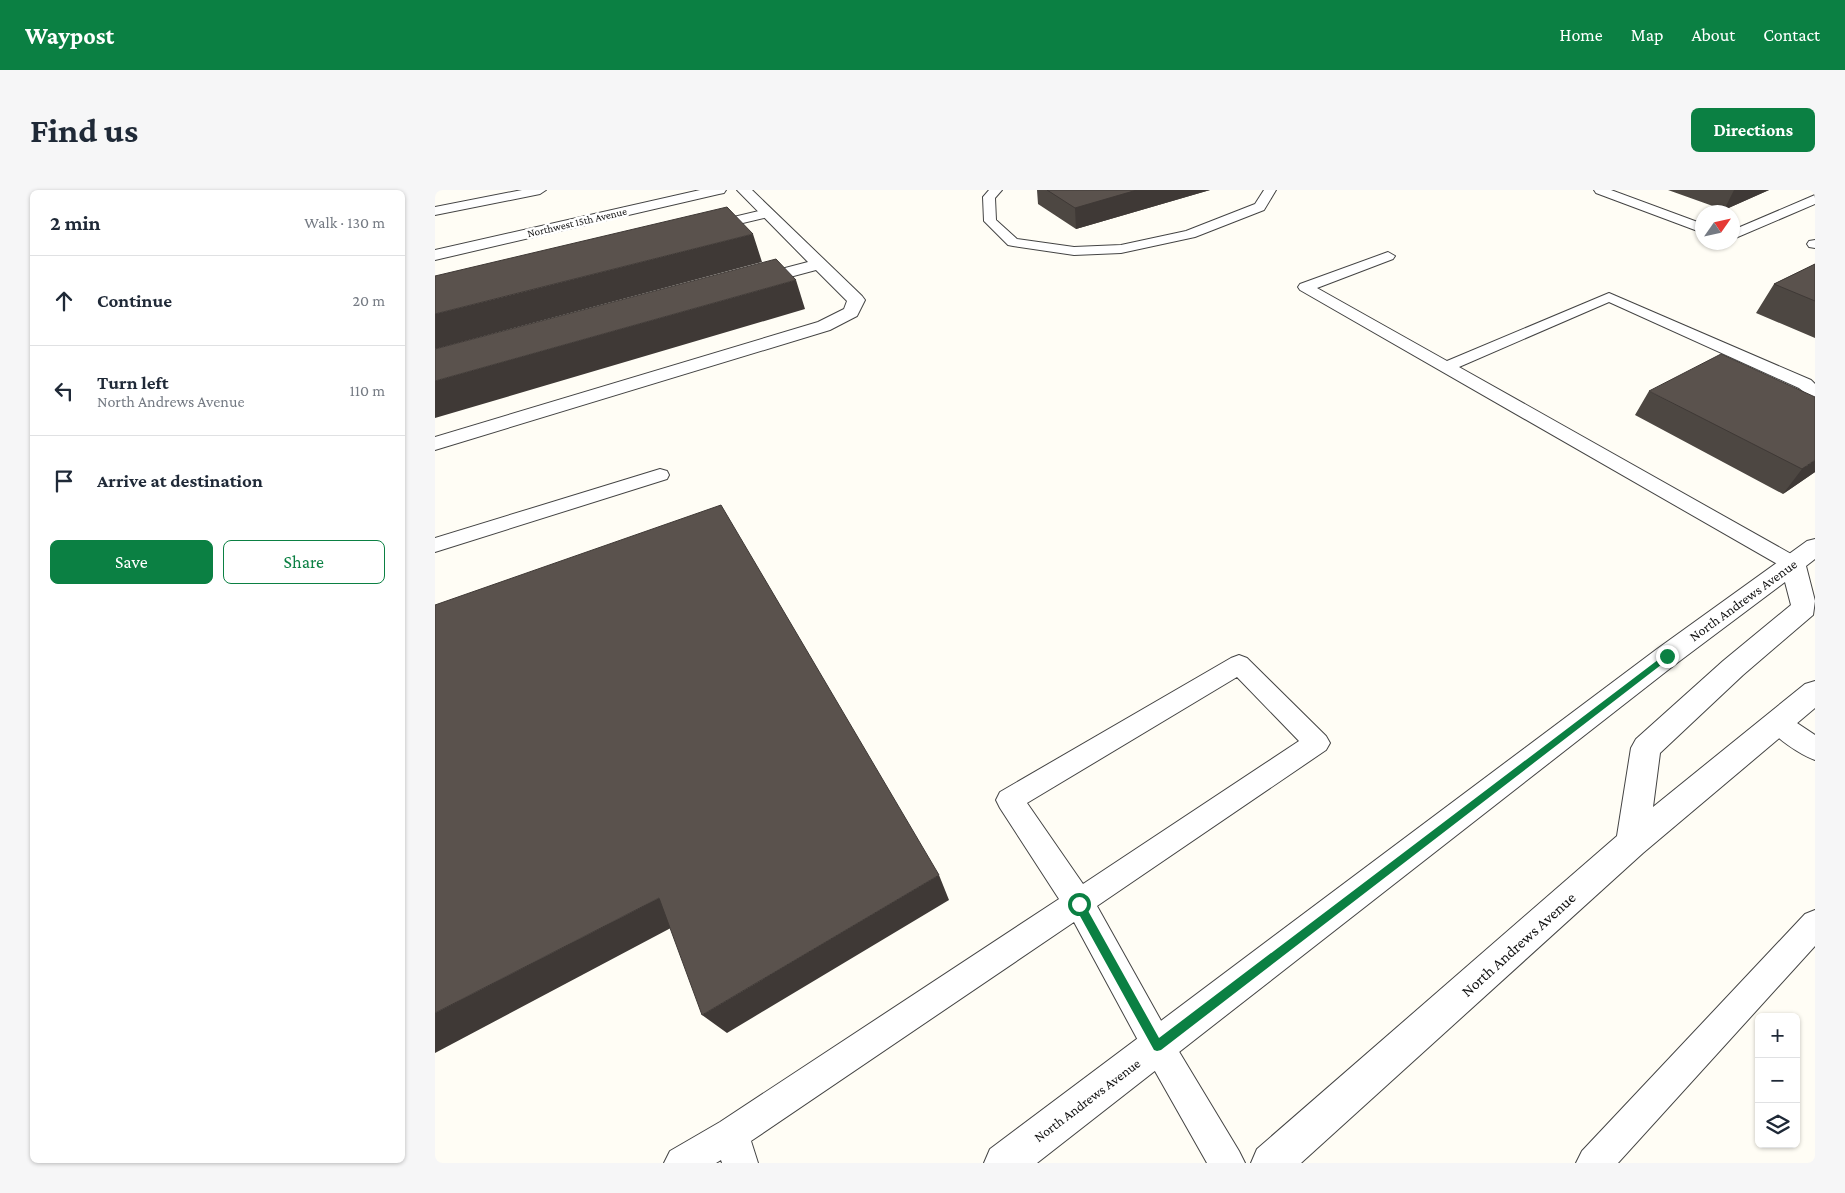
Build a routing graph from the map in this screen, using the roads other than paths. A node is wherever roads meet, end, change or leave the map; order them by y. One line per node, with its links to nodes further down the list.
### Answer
1 (540, 190): 8 (lane)
2 (719, 190): 13 (street, Northwest 15th Avenue)
3 (744, 190): 9 (street)
4 (996, 190): 5 (lane)
5 (1270, 190)
6 (1600, 190): 10 (lane)
7 (1815, 199): 12 (lane)
8 (435, 211)
9 (767, 213): 11 (lane); 15 (street)
10 (1695, 226)
11 (696, 230)
12 (1740, 232)
13 (435, 255)
14 (1389, 256): 17 (lane)
15 (819, 264): 16 (street); 19 (street)
16 (733, 288)
17 (1445, 367): 18 (lane); 22 (lane)
18 (1815, 392)
19 (435, 444)
20 (660, 475): 21 (lane)
21 (435, 545)
22 (1804, 555): 26 (street); 29 (street, North Andrews Avenue)
23 (1815, 692): 24 (street, North Andrews Avenue)
24 (1779, 724): 25 (lane); 26 (street, North Andrews Avenue)
25 (1815, 749)
26 (1632, 843): 34 (street, North Andrews Avenue)
27 (1079, 904): 27 (lane); 29 (lane); 30 (lane)
28 (1815, 924): 35 (lane)
29 (1157, 1046): 32 (street, North Andrews Avenue); 33 (lane)
30 (736, 1149): 31 (lane)
31 (682, 1163)
32 (1004, 1163)
33 (1227, 1163)
34 (1271, 1163)
35 (1594, 1163)

